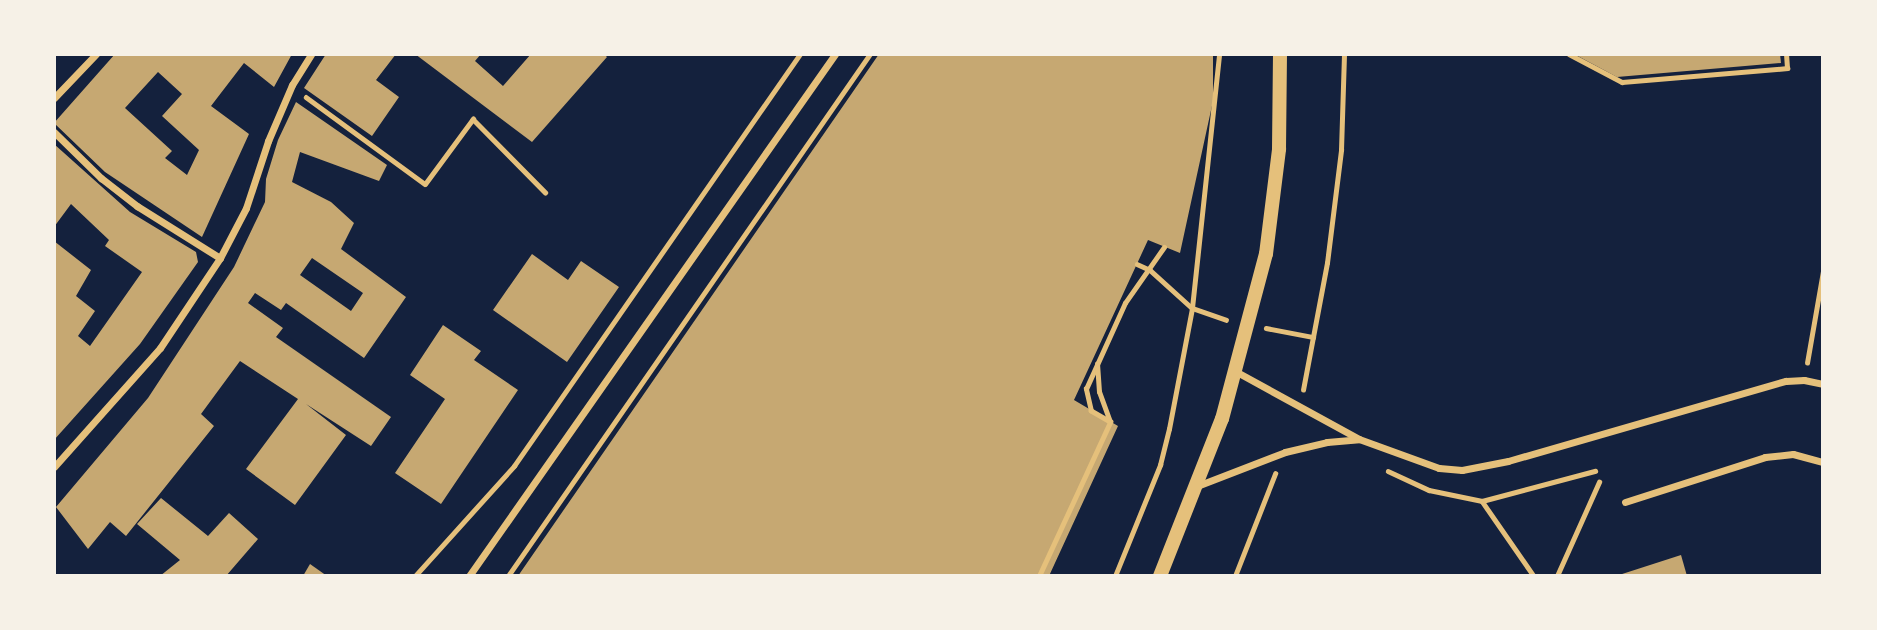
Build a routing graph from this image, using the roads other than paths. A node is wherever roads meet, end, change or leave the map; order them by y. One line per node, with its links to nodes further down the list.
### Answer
1 (96, 54): 5 (street)
2 (311, 54): 7 (street)
3 (835, 54): 15 (street)
4 (1280, 54): 8 (main road)
5 (54, 98)
6 (54, 132): 7 (street)
7 (220, 258): 12 (street)
8 (1235, 371): 10 (street); 13 (main road)
9 (1823, 384): 10 (street)
10 (1359, 439): 13 (street)
11 (1823, 462): 14 (street)
12 (54, 467)
13 (1197, 486): 16 (main road)
14 (1625, 502)
15 (469, 576)
16 (1160, 576)

